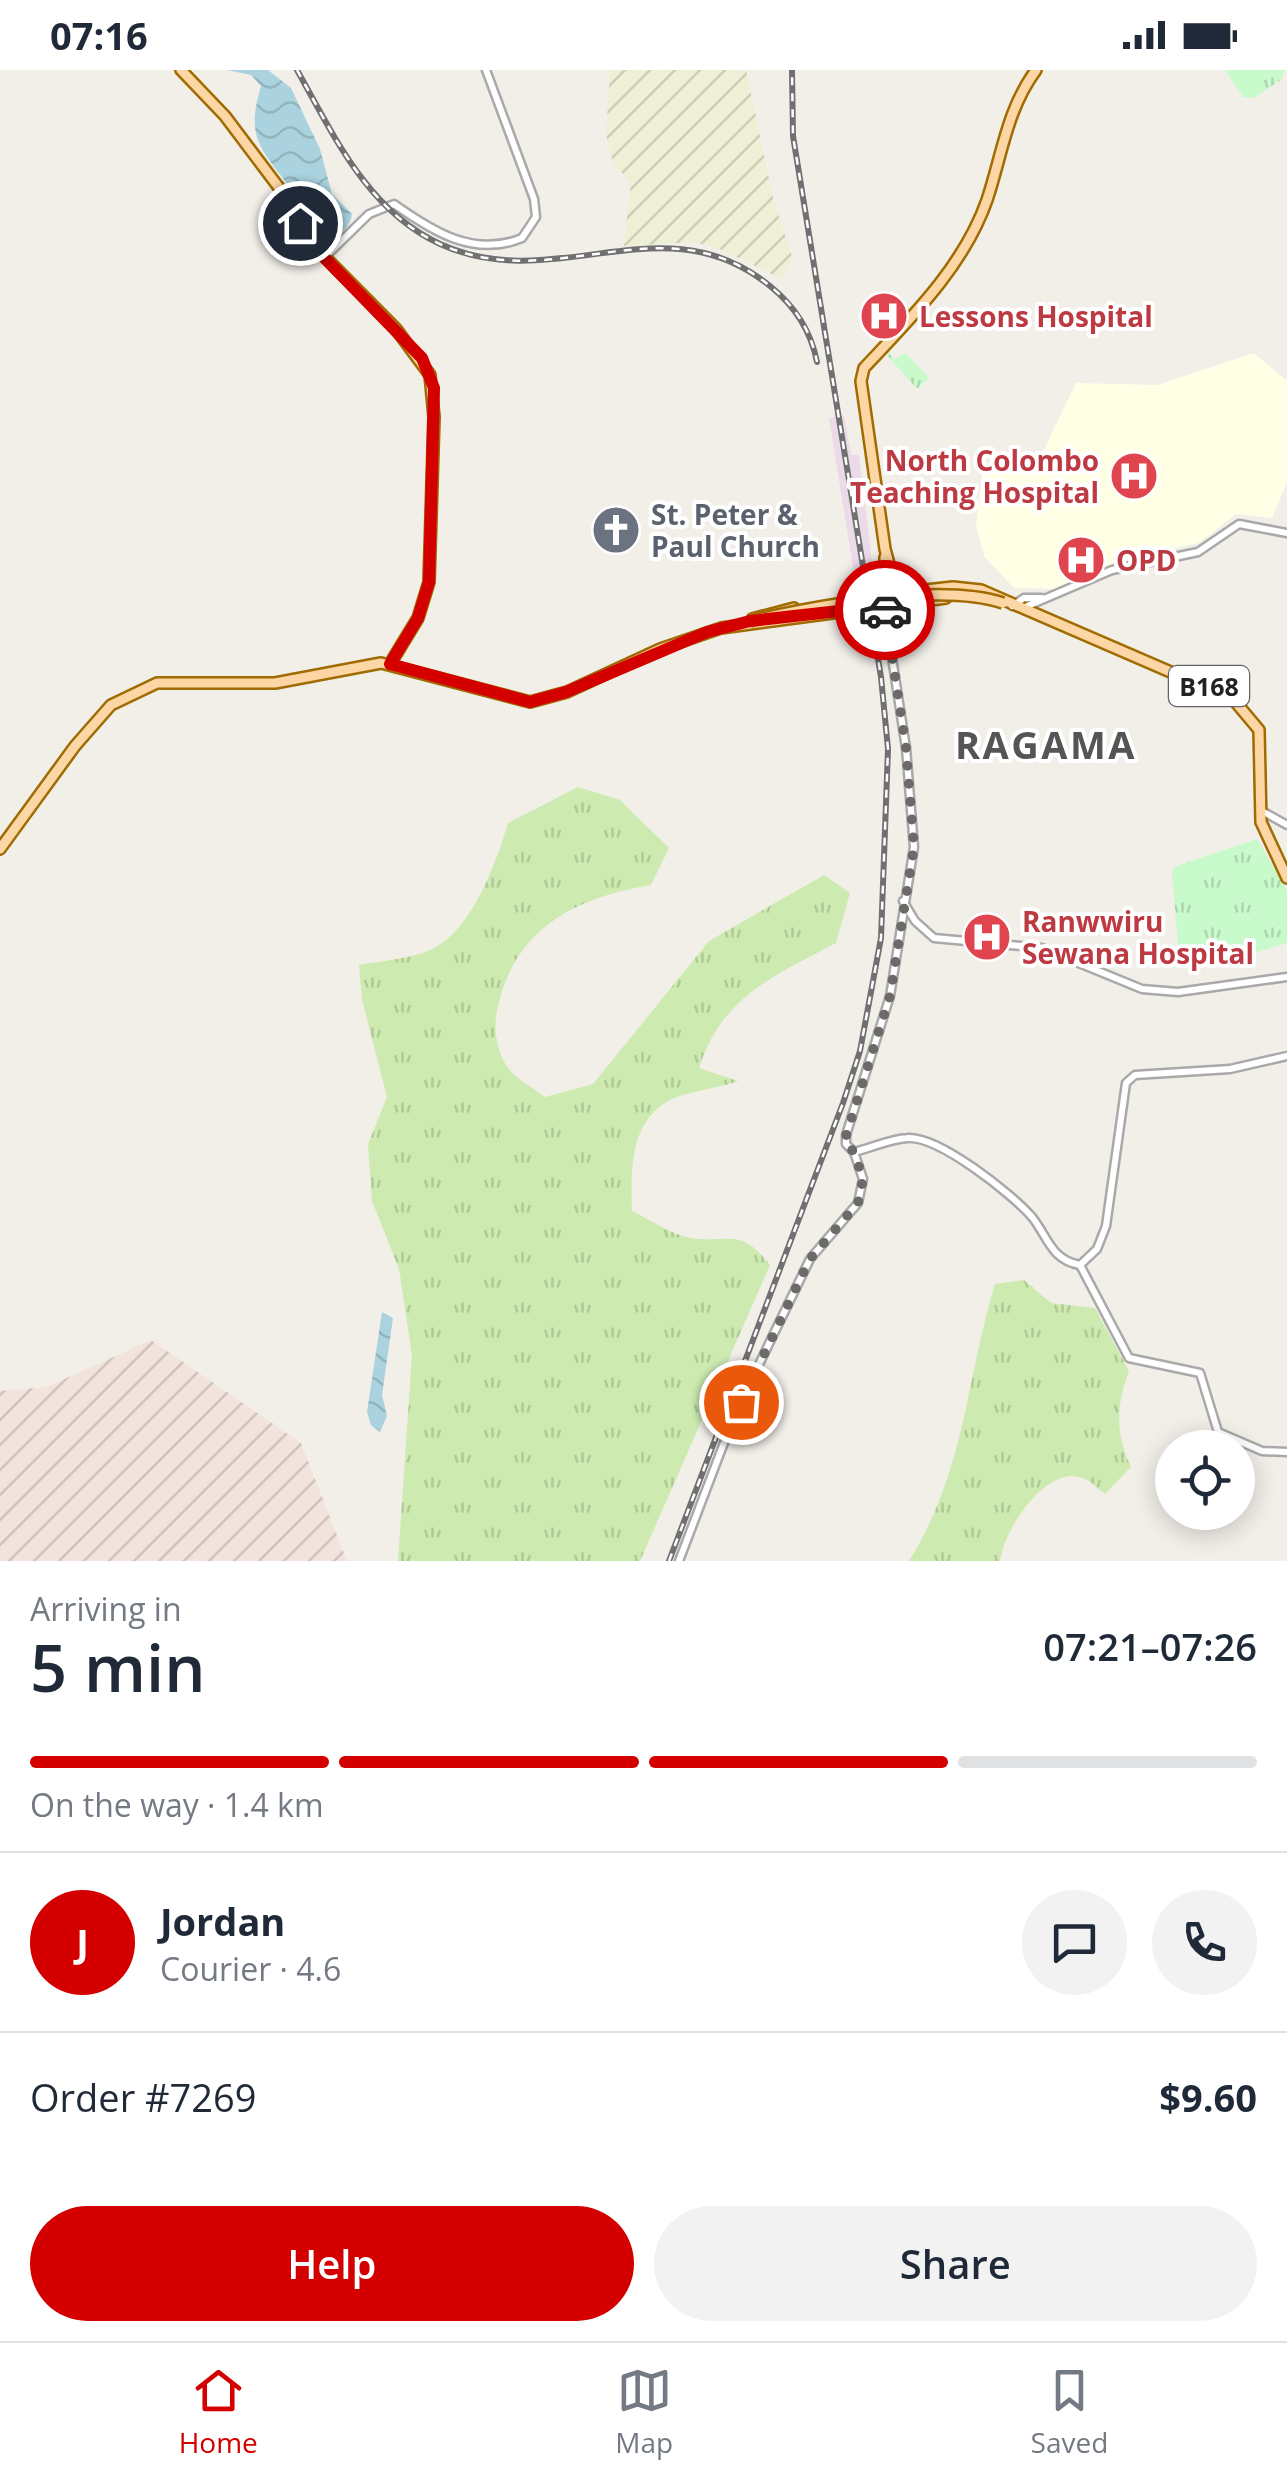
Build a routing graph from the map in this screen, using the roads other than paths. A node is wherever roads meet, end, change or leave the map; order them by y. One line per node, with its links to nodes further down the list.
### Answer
1 (181, 70): 4 (main road)
2 (486, 70): 4 (street)
3 (1036, 70): 6 (main road)
4 (324, 258): 11 (main road)
5 (1287, 532): 9 (street)
6 (885, 549): 7 (main road); 8 (main road)
7 (899, 598): 8 (main road, B168); 9 (main road, B168)
8 (884, 600): 10 (main road, B168); 16 (street)
9 (1011, 606): 10 (main road, B168, bridge); 12 (main road, B168)
10 (750, 621): 11 (main road, B168)
11 (390, 664): 14 (main road, B168)
12 (1259, 810): 13 (street); 15 (main road, B168)
13 (1287, 826)
14 (0, 850)
15 (1287, 878)
16 (903, 901): 17 (street); 19 (street)
17 (1287, 977)
18 (1287, 1056): 20 (street)
19 (854, 1152): 20 (street); 22 (street)
20 (1080, 1266): 21 (street)
21 (1287, 1452)
22 (679, 1561)

